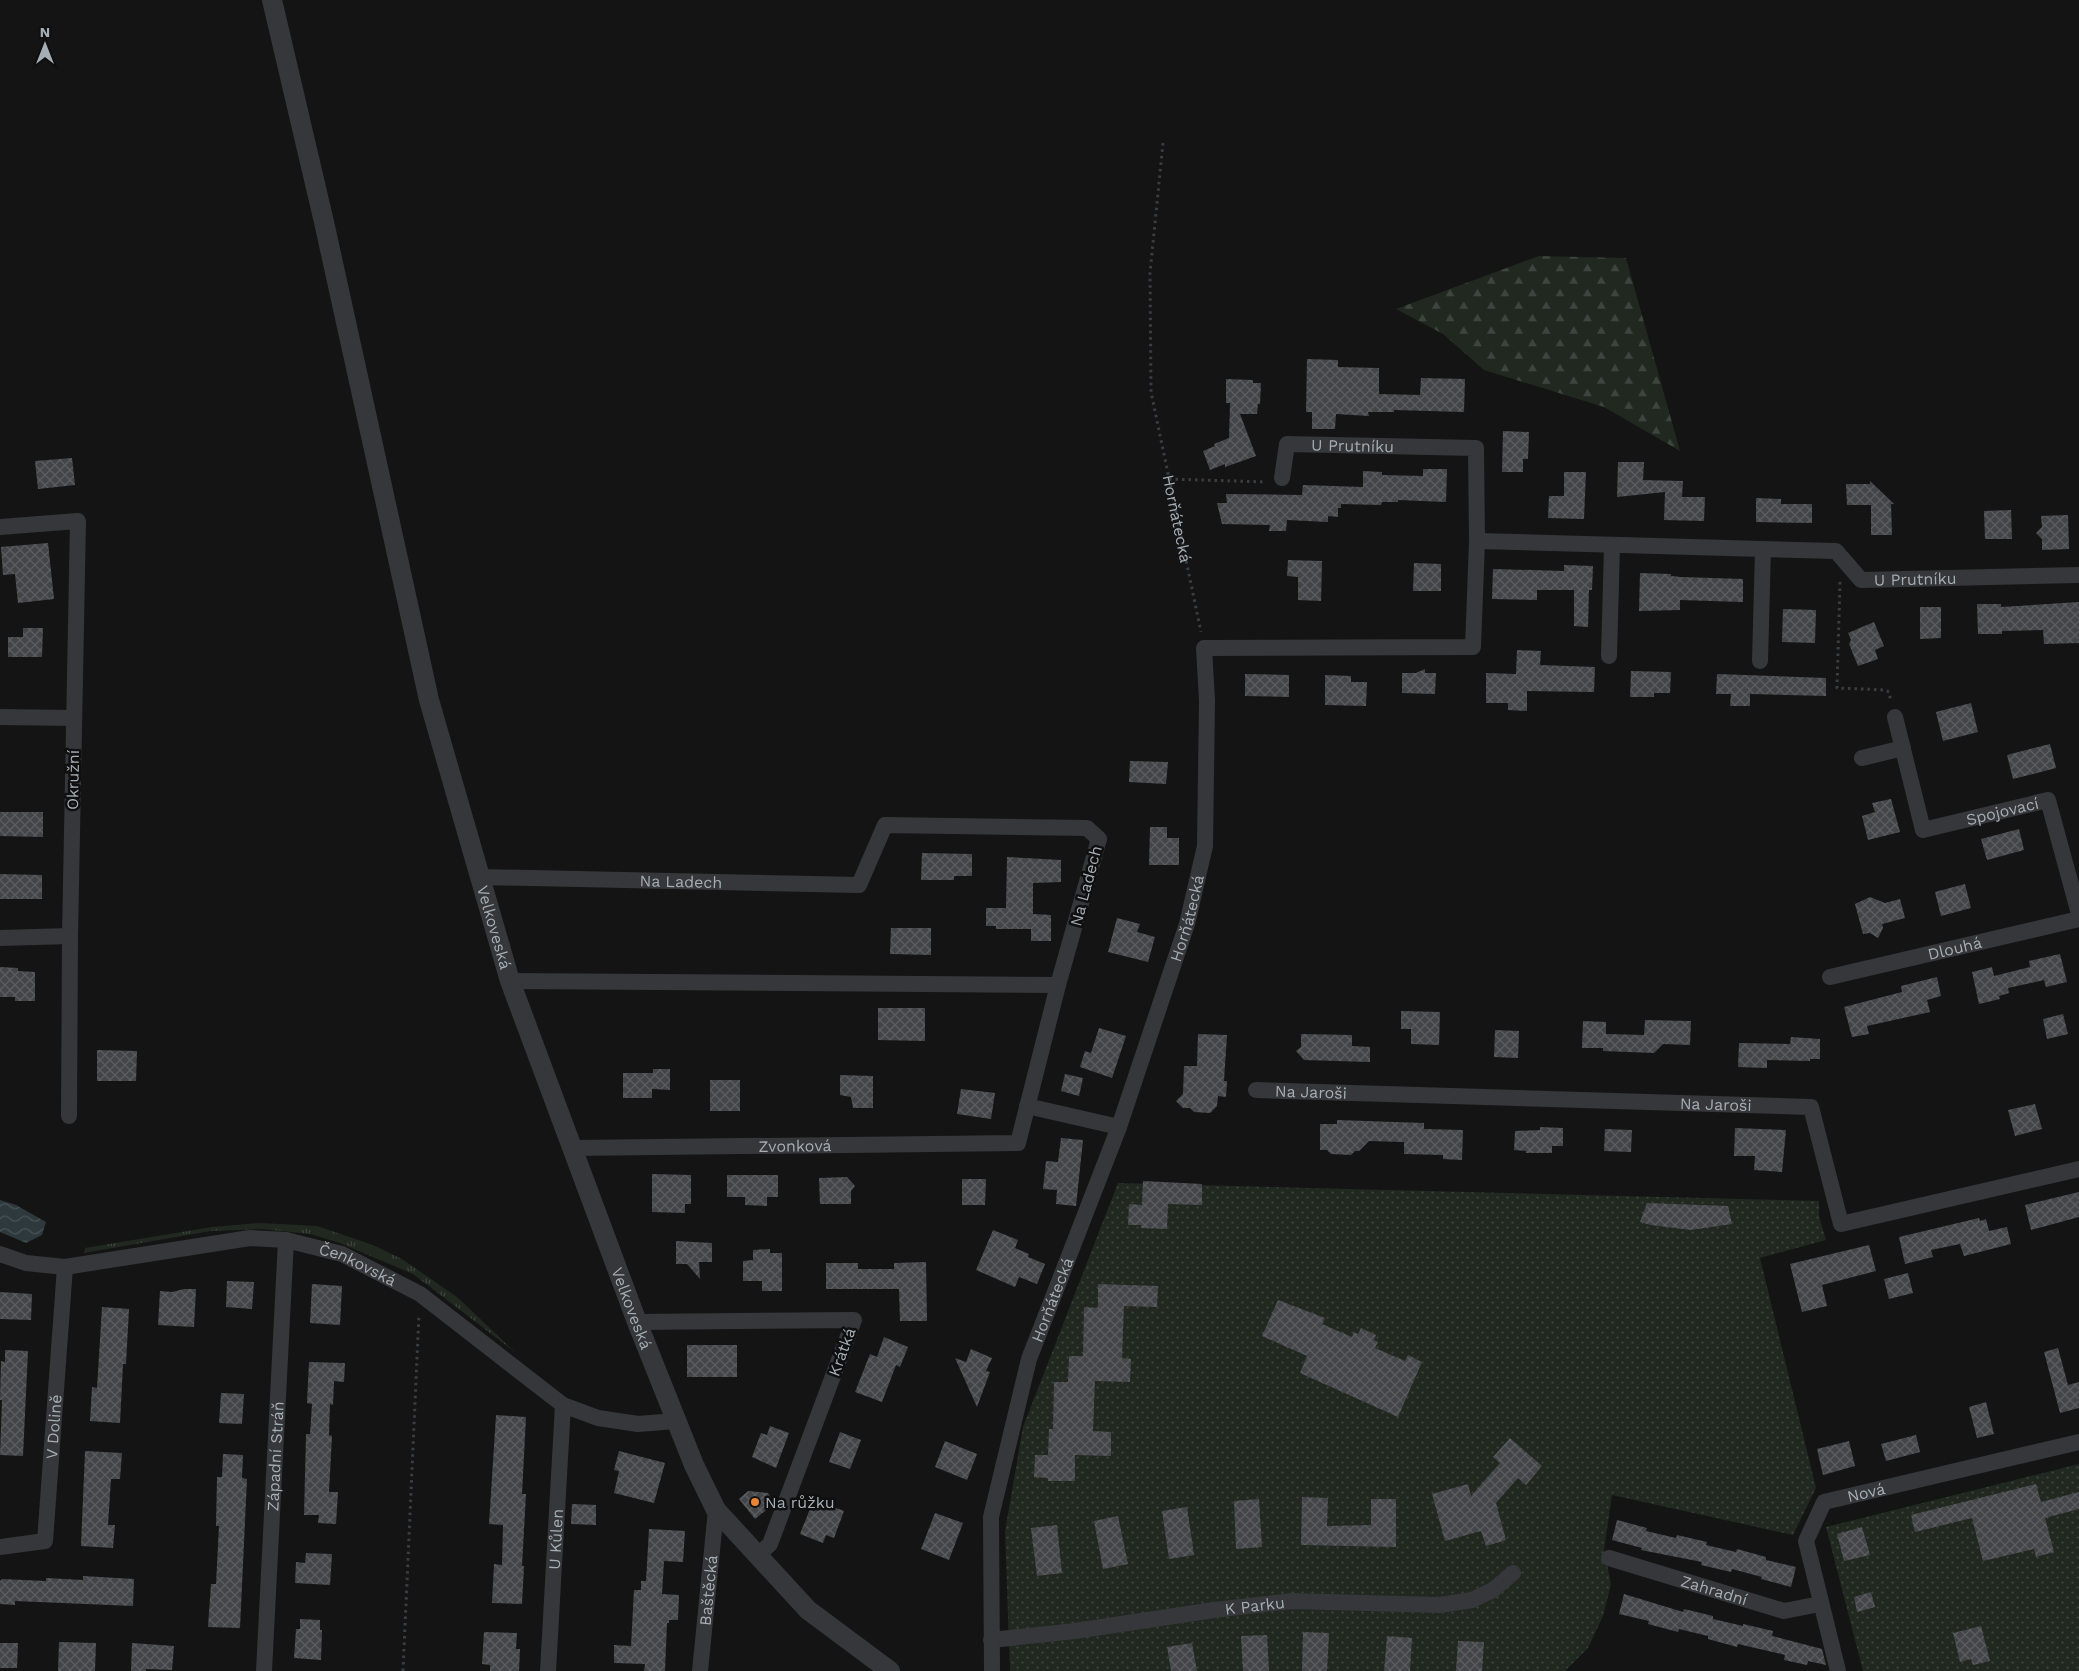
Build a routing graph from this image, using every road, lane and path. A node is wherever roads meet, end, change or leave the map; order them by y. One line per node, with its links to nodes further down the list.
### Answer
1 (272, 0): 19 (street, Velkoveská)
2 (1163, 143): 4 (path, Horňátecká)
3 (1282, 478): 4 (path); 6 (street, U Prutníku)
4 (1169, 479): 11 (path, Horňátecká)
5 (0, 527): 16 (street, Okružní)
6 (1477, 541): 7 (street); 11 (street, U Prutníku)
7 (1612, 545): 8 (street); 12 (street)
8 (1763, 549): 9 (street); 13 (street)
9 (1841, 556): 10 (street, U Prutníku); 15 (path)
10 (2079, 575)
11 (1204, 648): 30 (street, Horňátecká)
12 (1609, 656)
13 (1760, 661)
14 (0, 717): 16 (street)
15 (1895, 717): 17 (street, Spojovací)
16 (74, 718): 22 (street, Okružní)
17 (1902, 748): 18 (street); 20 (street, Spojovací)
18 (1862, 758)
19 (480, 878): 25 (street, Velkoveská); 26 (street, Na Ladech)
20 (2079, 914)
21 (2079, 918): 24 (street, Dlouhá)
22 (70, 936): 23 (street); 29 (street, Okružní)
23 (0, 938)
24 (1830, 976)
25 (510, 981): 26 (street); 31 (street, Velkoveská)
26 (1058, 985): 28 (street)
27 (1256, 1090): 32 (street, Na Jaroši)
28 (1027, 1106): 30 (street); 31 (street, Zvonková)
29 (69, 1116)
30 (1119, 1127): 47 (street, Horňátecká)
31 (573, 1148): 37 (street, Velkoveská)
32 (2079, 1170)
33 (286, 1240): 35 (street, Čenkovská); 36 (street, Čenkovská); 48 (street, Západní Stráň)
34 (0, 1254): 35 (street, Čenkovská)
35 (65, 1267): 42 (street, V Dolině)
36 (420, 1294): 38 (street, Čenkovská); 49 (path)
37 (637, 1322): 39 (street, Velkoveská); 43 (street, Krátká)
38 (563, 1405): 39 (street, Čenkovská); 50 (street, U Kůlen)
39 (676, 1421): 41 (street, Velkoveská)
40 (2079, 1442): 46 (street, Nová)
41 (716, 1510): 43 (street, Velkoveská); 51 (street, Baštěcká)
42 (0, 1547)
43 (758, 1555): 52 (street, Velkoveská)
44 (1609, 1558): 46 (street, Zahradní)
45 (1513, 1573): 47 (street, K Parku)
46 (1820, 1604): 54 (street, Nová)
47 (991, 1640): 53 (street, Horňátecká)
48 (264, 1671)
49 (402, 1671)
50 (548, 1671)
51 (700, 1671)
52 (890, 1671)
53 (992, 1671)
54 (1838, 1671)

